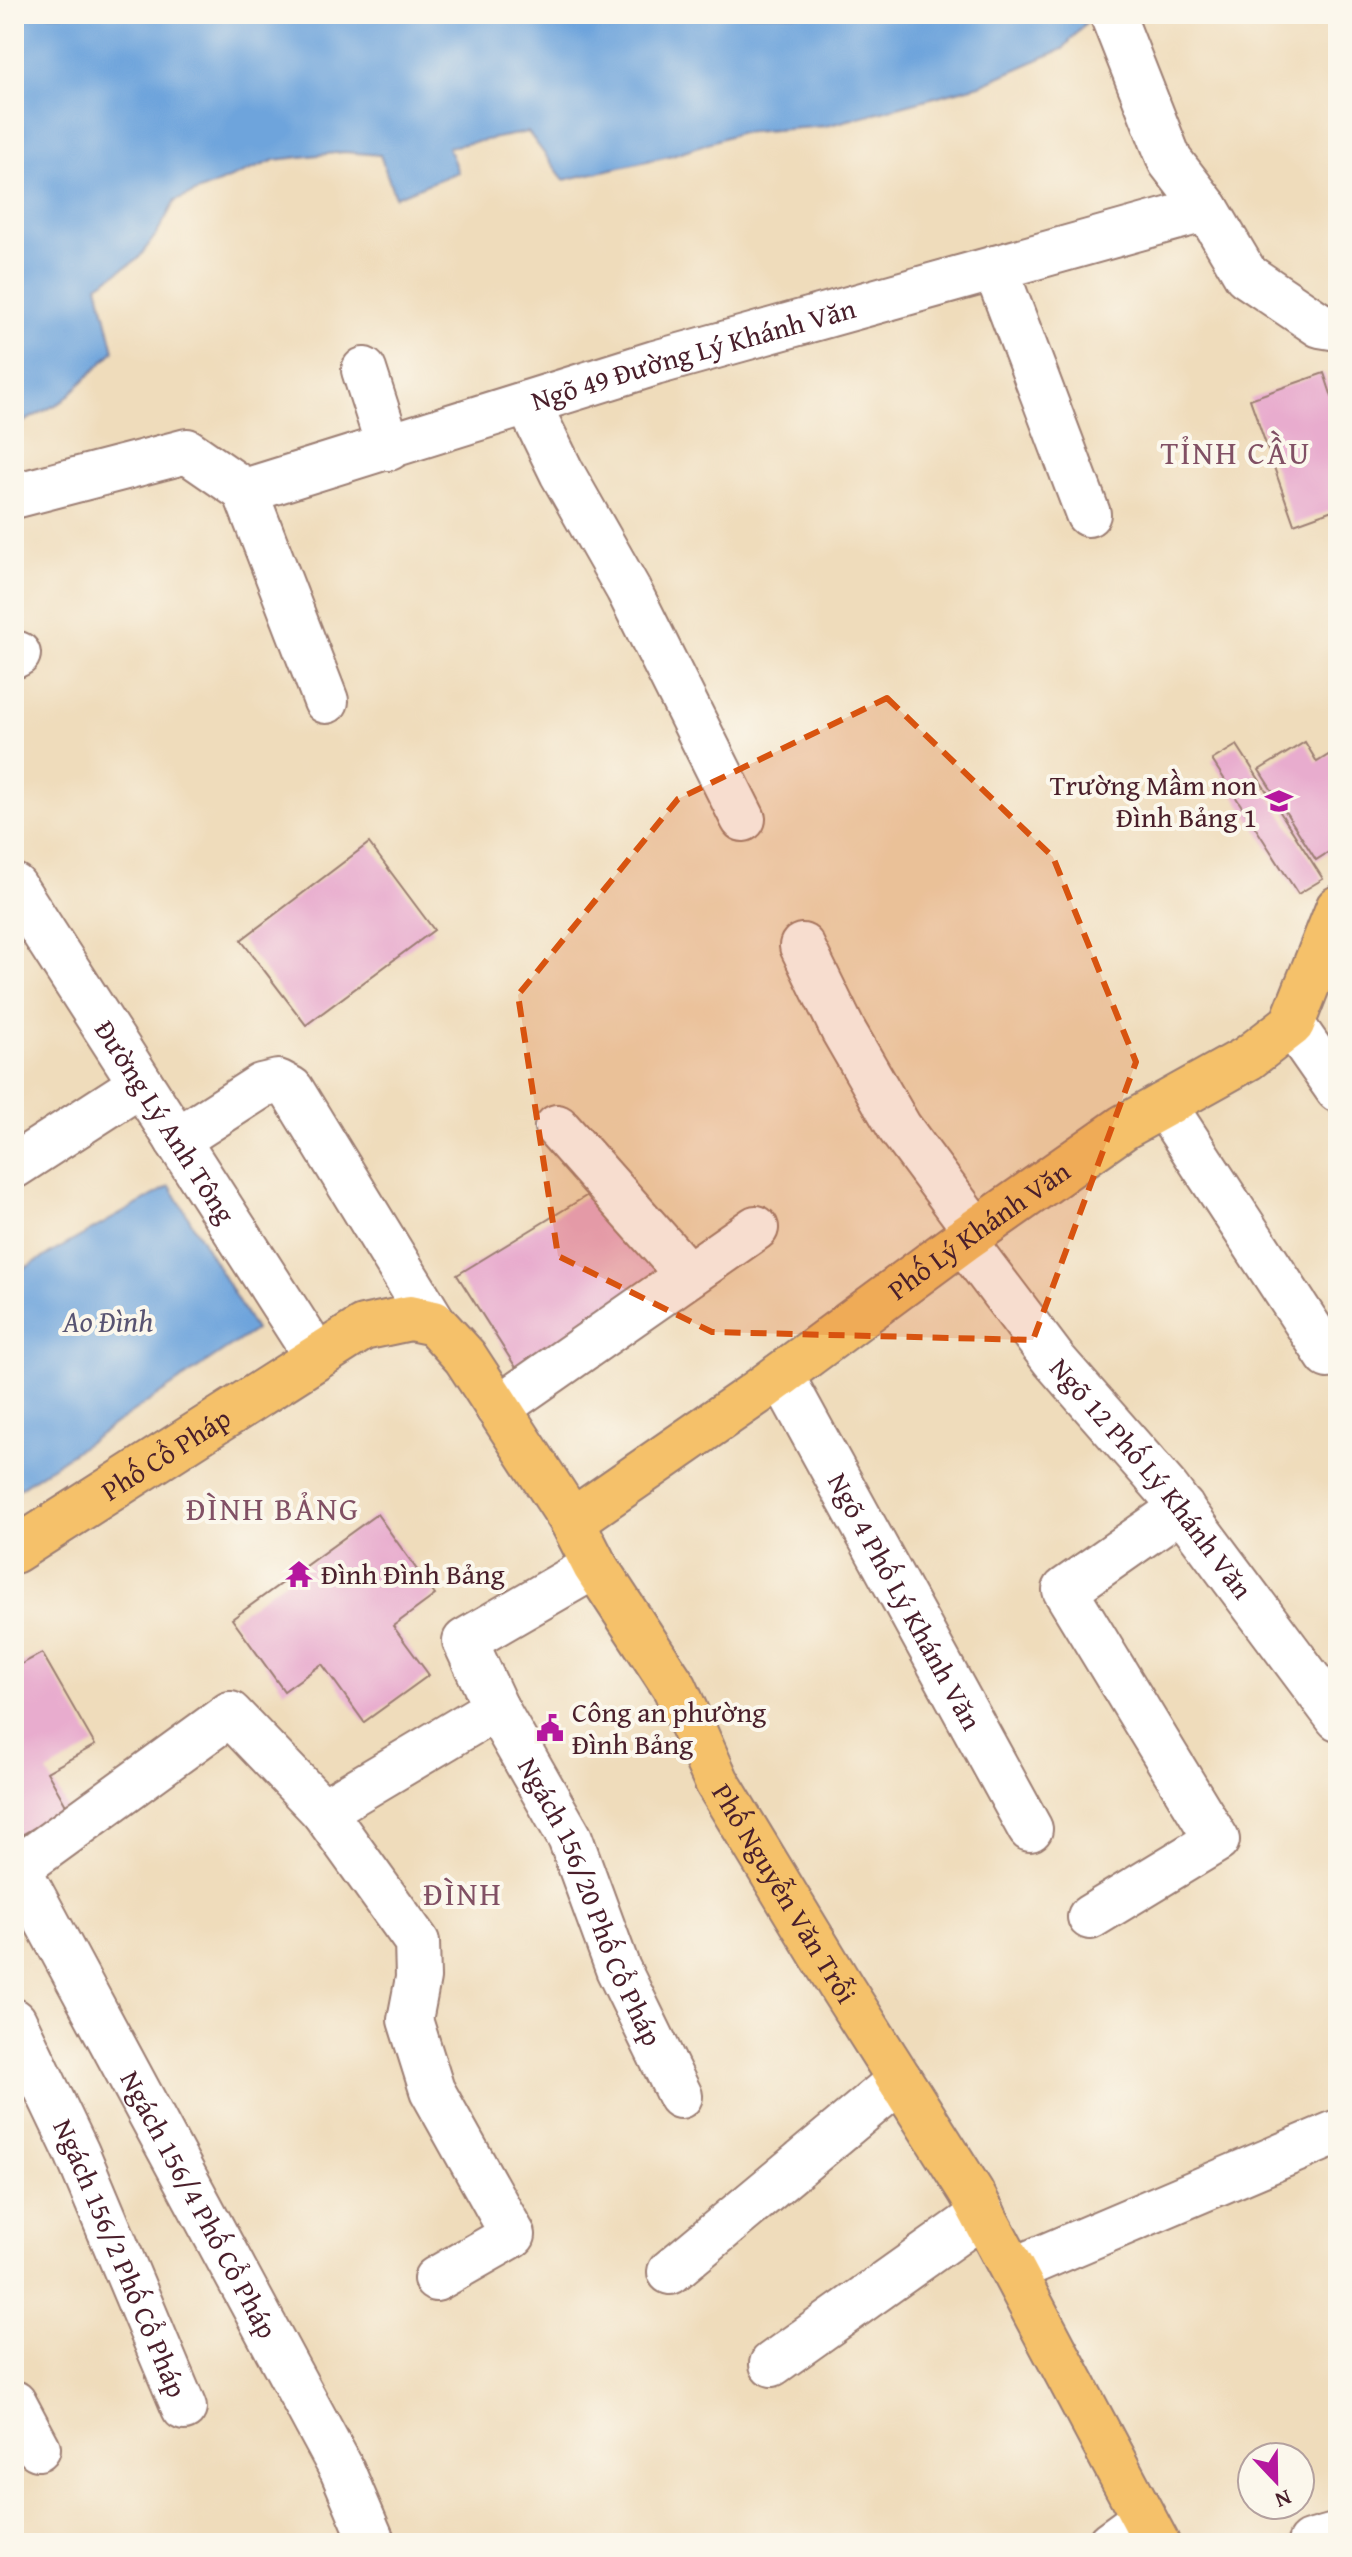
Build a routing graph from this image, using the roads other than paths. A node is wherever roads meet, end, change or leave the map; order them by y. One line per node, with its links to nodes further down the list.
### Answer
1 (1112, 14): 2 (street)
2 (1207, 209): 3 (street, Ngõ 49 Đường Lý Khánh Văn); 4 (street)
3 (995, 268): 6 (street, Ngõ 49 Đường Lý Khánh Văn); 10 (street)
4 (1338, 328)
5 (364, 370): 7 (street)
6 (528, 403): 7 (street, Ngõ 49 Đường Lý Khánh Văn); 12 (street)
7 (389, 448): 8 (street, Ngõ 49 Đường Lý Khánh Văn)
8 (245, 491): 9 (street); 11 (street)
9 (14, 496)
10 (1088, 514)
11 (326, 701)
12 (743, 819)
13 (18, 902): 17 (street, Đường Lý Anh Tông)
14 (1338, 908): 16 (main road)
15 (802, 946): 24 (street, Ngõ 12 Phố Lý Khánh Văn)
16 (1292, 1024): 18 (street); 19 (main road, Phố Lý Khánh Văn)
17 (141, 1084): 21 (street, Đường Lý Anh Tông); 22 (street)
18 (1338, 1090)
19 (1164, 1105): 24 (main road, Phố Lý Khánh Văn); 28 (street)
20 (557, 1127): 25 (street)
21 (177, 1140): 26 (street); 27 (street, Đường Lý Anh Tông)
22 (14, 1166)
23 (756, 1228): 25 (street)
24 (969, 1236): 29 (main road, Phố Lý Khánh Văn); 31 (street, Ngõ 12 Phố Lý Khánh Văn)
25 (688, 1275): 30 (street)
26 (434, 1323): 27 (main road); 30 (main road, Phố Nguyễn Văn Trỗi)
27 (316, 1356): 33 (main road, Phố Cổ Pháp)
28 (1328, 1356)
29 (781, 1375): 32 (main road, Phố Lý Khánh Văn); 38 (street, Ngõ 4 Phố Lý Khánh Văn)
30 (498, 1408): 32 (main road, Phố Nguyễn Văn Trỗi)
31 (1182, 1508): 36 (street, Ngõ 12 Phố Lý Khánh Văn); 40 (street)
32 (572, 1521): 34 (main road, Phố Nguyễn Văn Trỗi)
33 (14, 1551)
34 (595, 1566): 35 (street, Ngách 156/20 Phố Cổ Pháp); 42 (main road, Phố Nguyễn Văn Trỗi)
35 (496, 1708): 37 (street); 43 (street, Ngách 156/20 Phố Cổ Pháp)
36 (1338, 1718)
37 (323, 1811): 39 (street); 48 (street)
38 (1030, 1829)
39 (16, 1870): 55 (street, Ngách 156/4 Phố Cổ Pháp)
40 (1090, 1917)
41 (14, 2021): 51 (street, Ngách 156/2 Phố Cổ Pháp)
42 (900, 2080): 45 (main road, Phố Nguyễn Văn Trỗi); 47 (street)
43 (680, 2096)
44 (1338, 2132): 46 (street)
45 (983, 2214): 46 (main road, Phố Nguyễn Văn Trỗi); 49 (street)
46 (1013, 2270): 53 (main road, Phố Nguyễn Văn Trỗi)
47 (670, 2272)
48 (436, 2279)
49 (772, 2364)
50 (14, 2403): 52 (street)
51 (184, 2408)
52 (38, 2448)
53 (1137, 2535)
54 (1338, 2535): 56 (street)
55 (373, 2543)
56 (1310, 2543)

